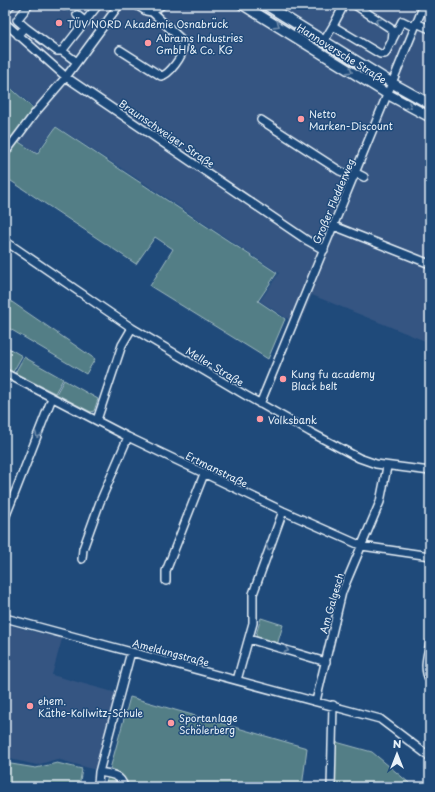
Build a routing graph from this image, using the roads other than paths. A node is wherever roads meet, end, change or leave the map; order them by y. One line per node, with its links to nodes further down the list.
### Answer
1 (10, 5): 13 (street)
2 (29, 5): 19 (street)
3 (98, 5): 16 (street)
4 (119, 5): 27 (street)
5 (136, 5): 14 (street)
6 (162, 5): 14 (street)
7 (244, 5): 12 (main road, Hannoversche Straße)
8 (266, 5): 23 (main road, Hannoversche Straße)
9 (344, 5): 20 (street)
10 (355, 5): 24 (street, one-way to 10)
11 (424, 5): 18 (street, Großer Fledderweg)
12 (253, 8): 30 (main road, Hannoversche Straße, one-way to 30)
13 (5, 11)
14 (152, 12): 25 (street)
15 (77, 15): 16 (street)
16 (86, 22): 26 (street)
17 (5, 23): 22 (street, Braunschweiger Straße)
18 (415, 25): 21 (street); 24 (street); 29 (street, Großer Fledderweg)
19 (25, 26): 22 (street); 26 (street)
20 (333, 26): 23 (street); 24 (street)
21 (430, 29)
22 (18, 35): 28 (street, Braunschweiger Straße)
23 (324, 41): 29 (main road, Hannoversche Straße)
24 (392, 41)
25 (120, 50)
26 (62, 51): 27 (street)
27 (77, 62): 28 (street)
28 (66, 77): 34 (street); 41 (street, Braunschweiger Straße)
29 (392, 83): 30 (street, Großer Fledderweg); 31 (main road, Hannoversche Straße)
30 (388, 95): 32 (main road, Hannoversche Straße, one-way to 32); 35 (street, Großer Fledderweg)
31 (430, 104)
32 (430, 117)
33 (261, 120): 35 (street)
34 (5, 153)
35 (355, 175): 36 (street); 37 (street, Großer Fledderweg)
36 (364, 177)
37 (334, 226): 39 (street); 41 (street, Großer Fledderweg)
38 (359, 227): 39 (street)
39 (356, 234): 42 (street)
40 (5, 241): 43 (street, Meller Straße)
41 (324, 250): 46 (street, Großer Fledderweg)
42 (430, 264)
43 (132, 328): 46 (street, Meller Straße); 47 (street)
44 (5, 373): 45 (street, Ertmanstraße)
45 (52, 398): 47 (street, Ertmanstraße); 53 (street, one-way to 53)
46 (260, 404): 49 (street, Meller Straße)
47 (97, 420): 48 (street, Ertmanstraße)
48 (128, 437): 51 (street, Ertmanstraße); 56 (street)
49 (387, 467): 50 (street, Meller Straße); 54 (street, Am Galgesch)
50 (430, 470)
51 (204, 474): 52 (street, Ertmanstraße); 57 (street)
52 (283, 511): 54 (street, Ertmanstraße); 59 (street, one-way to 59)
53 (5, 518)
54 (362, 546): 55 (street, Ertmanstraße); 62 (street, Am Galgesch)
55 (430, 556)
56 (82, 559)
57 (166, 581)
58 (5, 618): 61 (street, Ameldungstraße)
59 (249, 639): 62 (street, one-way to 62); 63 (street)
60 (430, 643): 64 (street)
61 (131, 652): 63 (street, Ameldungstraße); 68 (street)
62 (326, 662): 65 (street, Am Galgesch)
63 (237, 680): 65 (street, Ameldungstraße)
64 (430, 681)
65 (316, 701): 66 (street, Ameldungstraße)
66 (333, 705): 67 (street, Ameldungstraße); 71 (street)
67 (430, 756)
68 (99, 772): 69 (street); 70 (street)
69 (98, 784)
70 (124, 787)
71 (331, 787)

